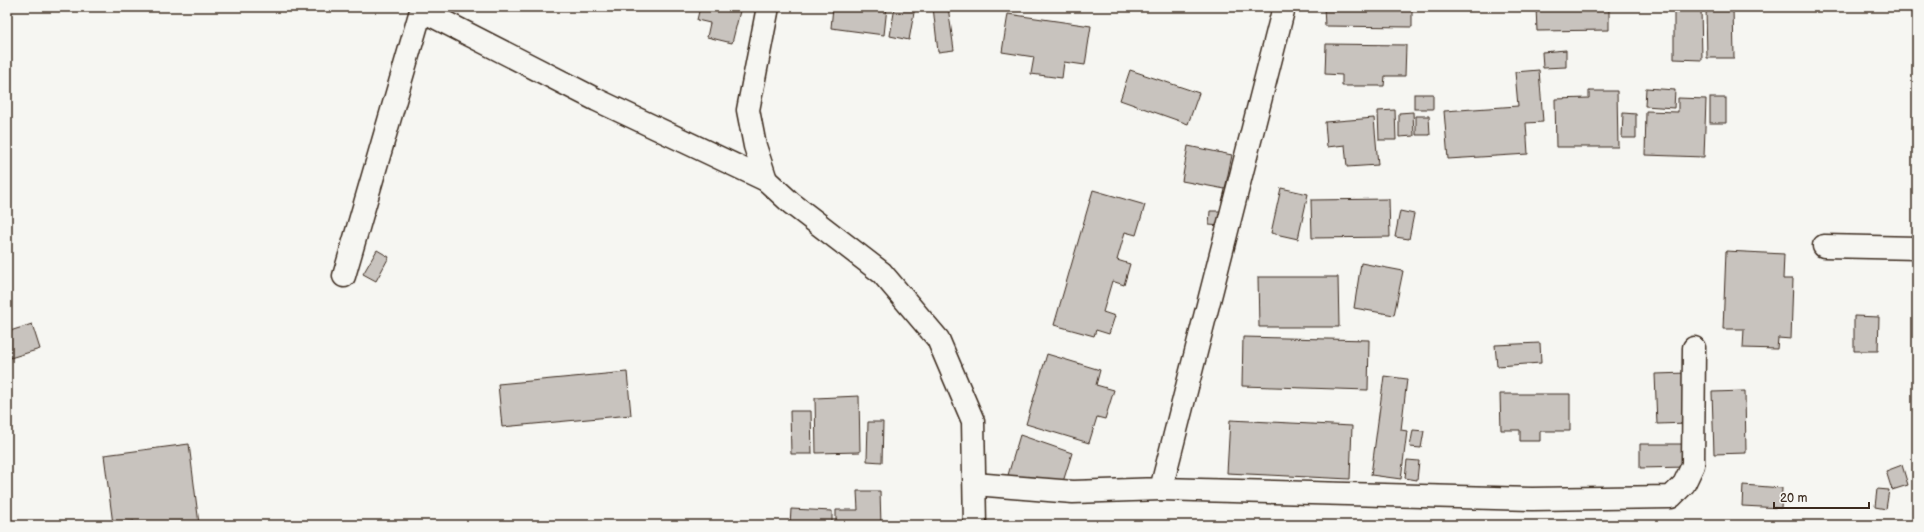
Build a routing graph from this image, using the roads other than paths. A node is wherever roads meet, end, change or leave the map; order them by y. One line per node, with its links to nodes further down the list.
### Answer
1 (768, 7): 4 (street)
2 (1284, 7): 10 (street)
3 (421, 9): 4 (street); 7 (street)
4 (766, 180): 9 (street)
5 (1824, 246): 6 (street)
6 (1917, 248)
7 (344, 276)
8 (1694, 348): 10 (street)
9 (975, 484): 10 (street); 11 (street)
10 (1161, 489)
11 (975, 525)

